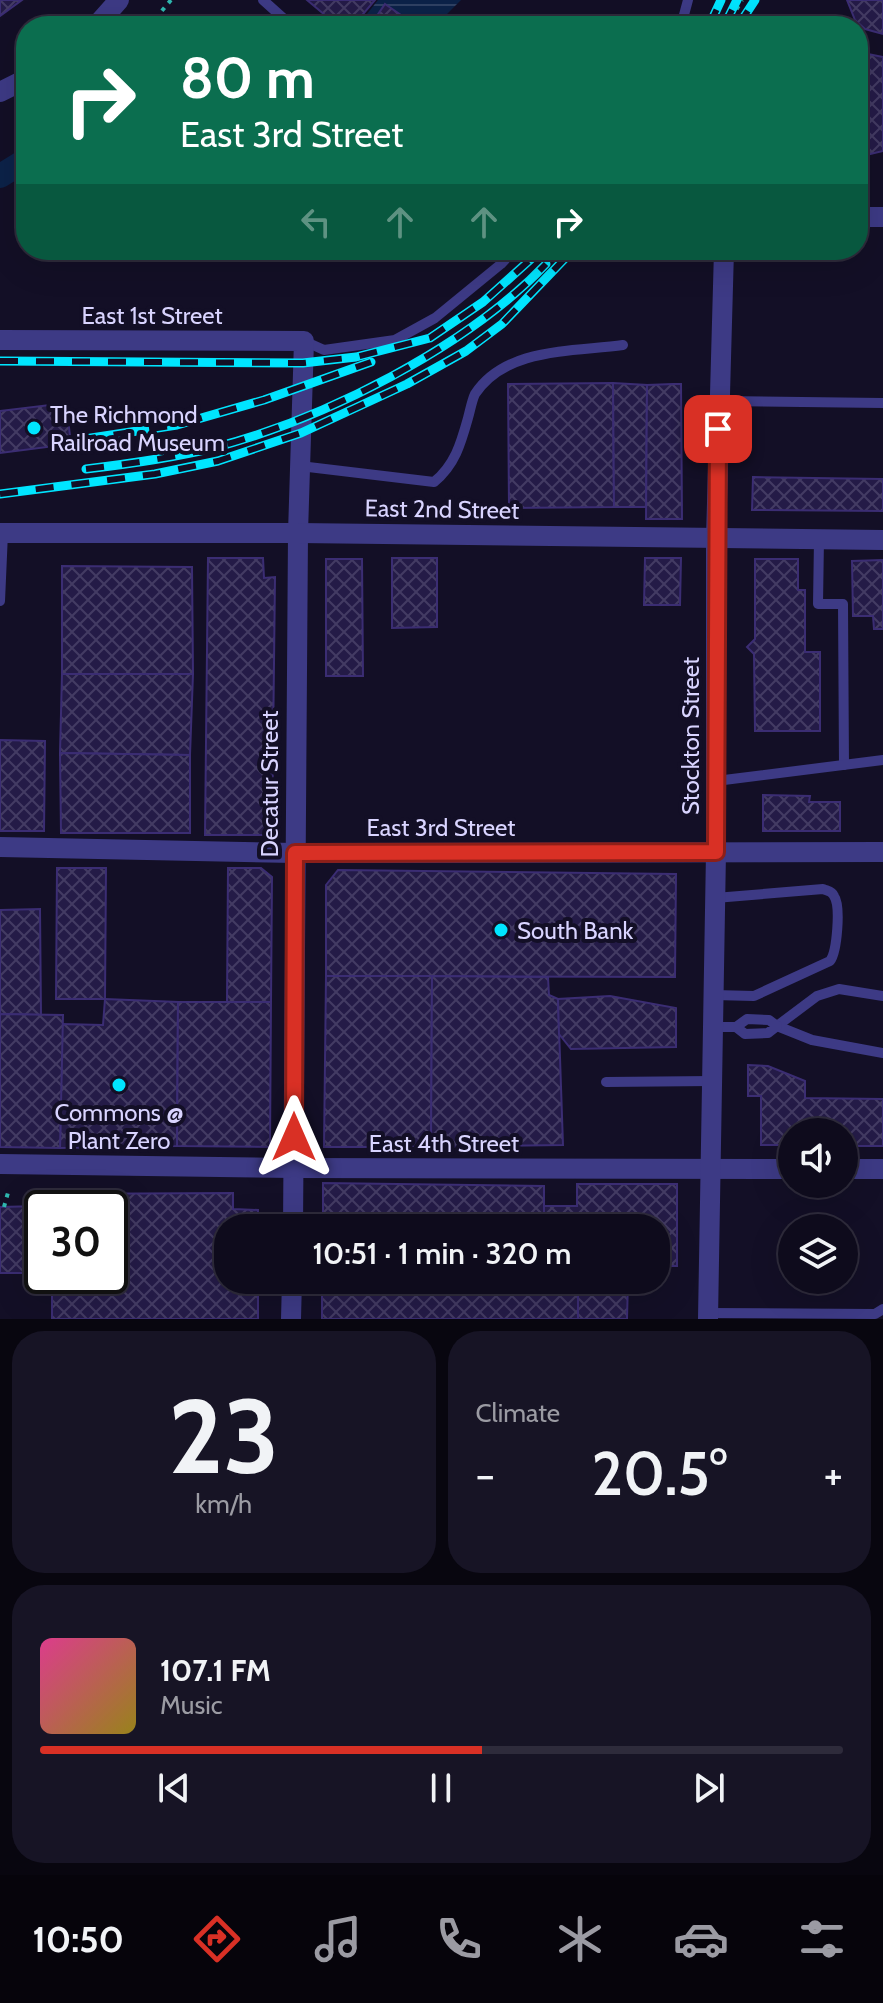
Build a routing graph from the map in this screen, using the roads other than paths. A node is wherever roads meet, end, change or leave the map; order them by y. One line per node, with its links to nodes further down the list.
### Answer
1 (119, 0): 3 (street)
2 (263, 0): 4 (lane)
3 (105, 16)
4 (281, 16)
5 (505, 260): 8 (lane)
6 (724, 260): 10 (street, Stockton Street)
7 (0, 340): 8 (street, East 1st Street)
8 (304, 341): 12 (street, Decatur Street)
9 (623, 345): 12 (lane)
10 (719, 401): 11 (lane); 15 (street, Stockton Street)
11 (883, 403)
12 (300, 466): 14 (street, Decatur Street)
13 (1, 533): 14 (street, East 2nd Street); 18 (lane)
14 (298, 533): 15 (street, East 2nd Street); 25 (street, Decatur Street)
15 (716, 539): 16 (street, East 2nd Street); 21 (street, Stockton Street)
16 (819, 539): 17 (street, East 2nd Street); 20 (lane)
17 (883, 540)
18 (0, 601)
19 (883, 760): 20 (lane)
20 (844, 765): 21 (lane)
21 (716, 781): 23 (street, Stockton Street)
22 (0, 847): 25 (street, East 3rd Street)
23 (716, 852): 24 (street, East 3rd Street); 25 (street, East 3rd Street); 26 (street, Stockton Street)
24 (883, 852)
25 (295, 853): 35 (street, Decatur Street)
26 (715, 898): 27 (street, Stockton Street); 27 (lane)
27 (714, 995): 30 (street, Stockton Street)
28 (883, 996): 29 (lane)
29 (777, 1026): 30 (lane); 31 (lane)
30 (713, 1027): 32 (street, Stockton Street)
31 (883, 1053)
32 (712, 1081): 33 (lane); 36 (street, Stockton Street)
33 (606, 1082)
34 (0, 1164): 35 (street, East 4th Street)
35 (294, 1168): 36 (street, East 4th Street); 40 (street, Decatur Street)
36 (711, 1169): 37 (street, East 4th Street); 43 (street, Stockton Street)
37 (778, 1169)
38 (858, 1169): 39 (street)
39 (883, 1169)
40 (293, 1214)
41 (292, 1294): 44 (street)
42 (883, 1309): 43 (lane)
43 (708, 1316)
44 (291, 1319)

